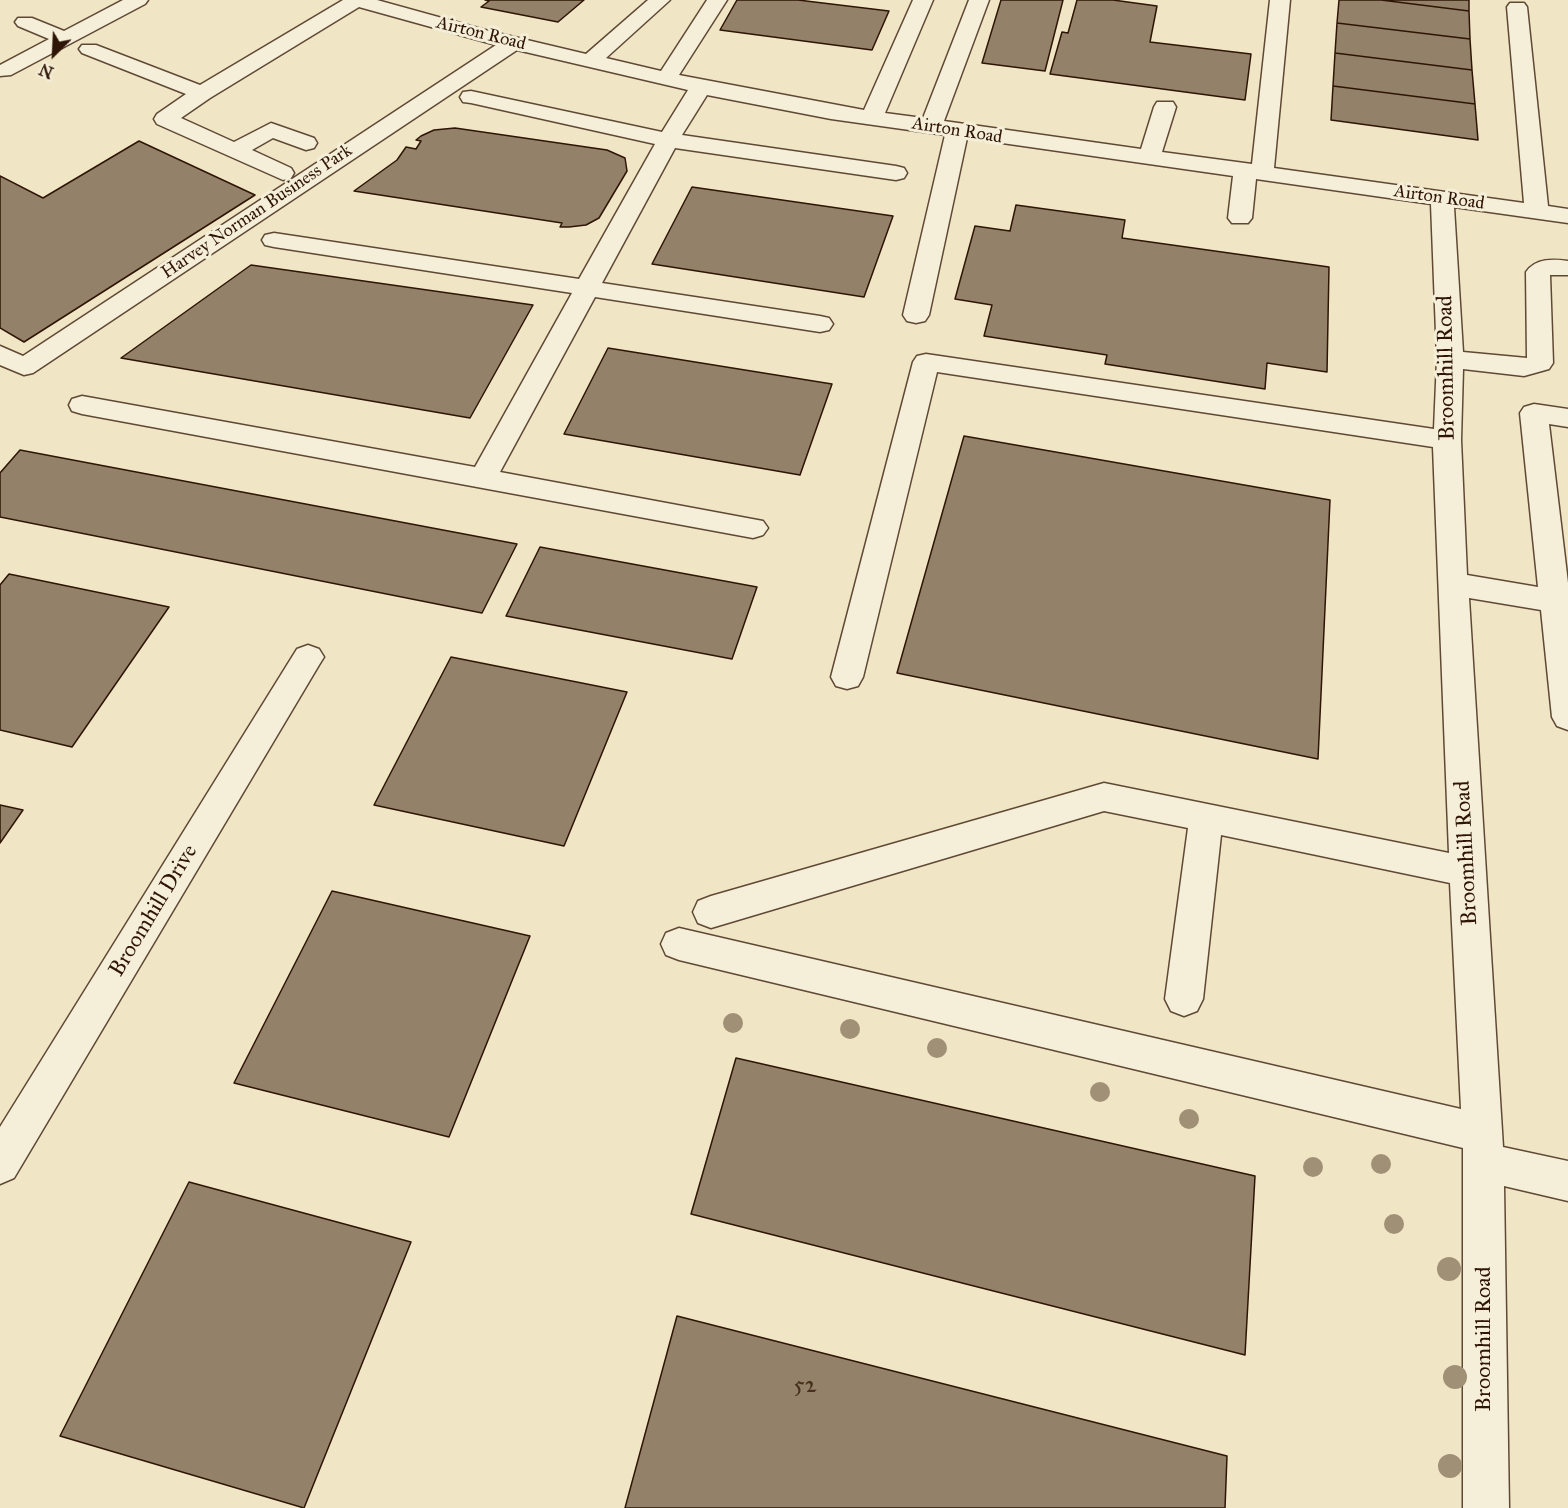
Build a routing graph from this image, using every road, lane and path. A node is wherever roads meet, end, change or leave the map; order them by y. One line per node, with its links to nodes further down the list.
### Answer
1 (138, 0): 10 (street)
2 (356, 0): 11 (street, Airton Road); 17 (street)
3 (660, 0): 13 (street)
4 (717, 0): 15 (street)
5 (924, 0): 20 (street)
6 (979, 0): 21 (street)
7 (1280, 0): 28 (street)
8 (1517, 7): 31 (street)
9 (26, 22): 10 (street)
10 (66, 39): 14 (street)
11 (513, 43): 13 (street, Airton Road); 39 (street, Harvey Norman Business Park)
12 (89, 49): 17 (street)
13 (591, 61): 15 (street, Airton Road)
14 (4, 72)
15 (666, 79): 16 (street, Airton Road)
16 (701, 87): 20 (street, Airton Road); 23 (street)
17 (202, 93): 25 (street)
18 (471, 97): 23 (street)
19 (1165, 107): 26 (street)
20 (872, 118): 21 (street, Airton Road)
21 (931, 127): 22 (street, Airton Road)
22 (957, 131): 26 (street, Airton Road); 37 (street)
23 (668, 140): 27 (street); 36 (street)
24 (306, 143): 25 (street)
25 (235, 151): 29 (street)
26 (1149, 158): 28 (street, Airton Road)
27 (896, 172)
28 (1254, 172): 30 (street, Airton Road); 33 (street)
29 (283, 173)
30 (1442, 199): 31 (street, Airton Road); 40 (street, Broomhill Road)
31 (1537, 212): 32 (street, Airton Road)
32 (1568, 216)
33 (1240, 218)
34 (274, 240): 36 (street)
35 (1568, 268): 40 (street)
36 (588, 288): 38 (street); 44 (street)
37 (916, 315)
38 (820, 324)
39 (0, 354)
40 (1450, 359): 43 (street, Broomhill Road)
41 (82, 405): 44 (street)
42 (1568, 418): 47 (street)
43 (1447, 440): 46 (street, Broomhill Road); 49 (street)
44 (483, 478): 45 (street)
45 (753, 528)
46 (1453, 584): 47 (street); 52 (street, Broomhill Road)
47 (1560, 620): 50 (street)
48 (308, 657): 57 (street, Broomhill Drive)
49 (847, 677)
50 (1568, 717)
51 (1206, 818): 52 (street); 53 (street); 55 (street)
52 (1469, 872): 56 (street, Broomhill Road)
53 (711, 912)
54 (679, 944): 56 (street)
55 (1184, 999)
56 (1482, 1147): 58 (street); 59 (street, Broomhill Road)
57 (0, 1164)
58 (1568, 1181)
59 (1486, 1508)

